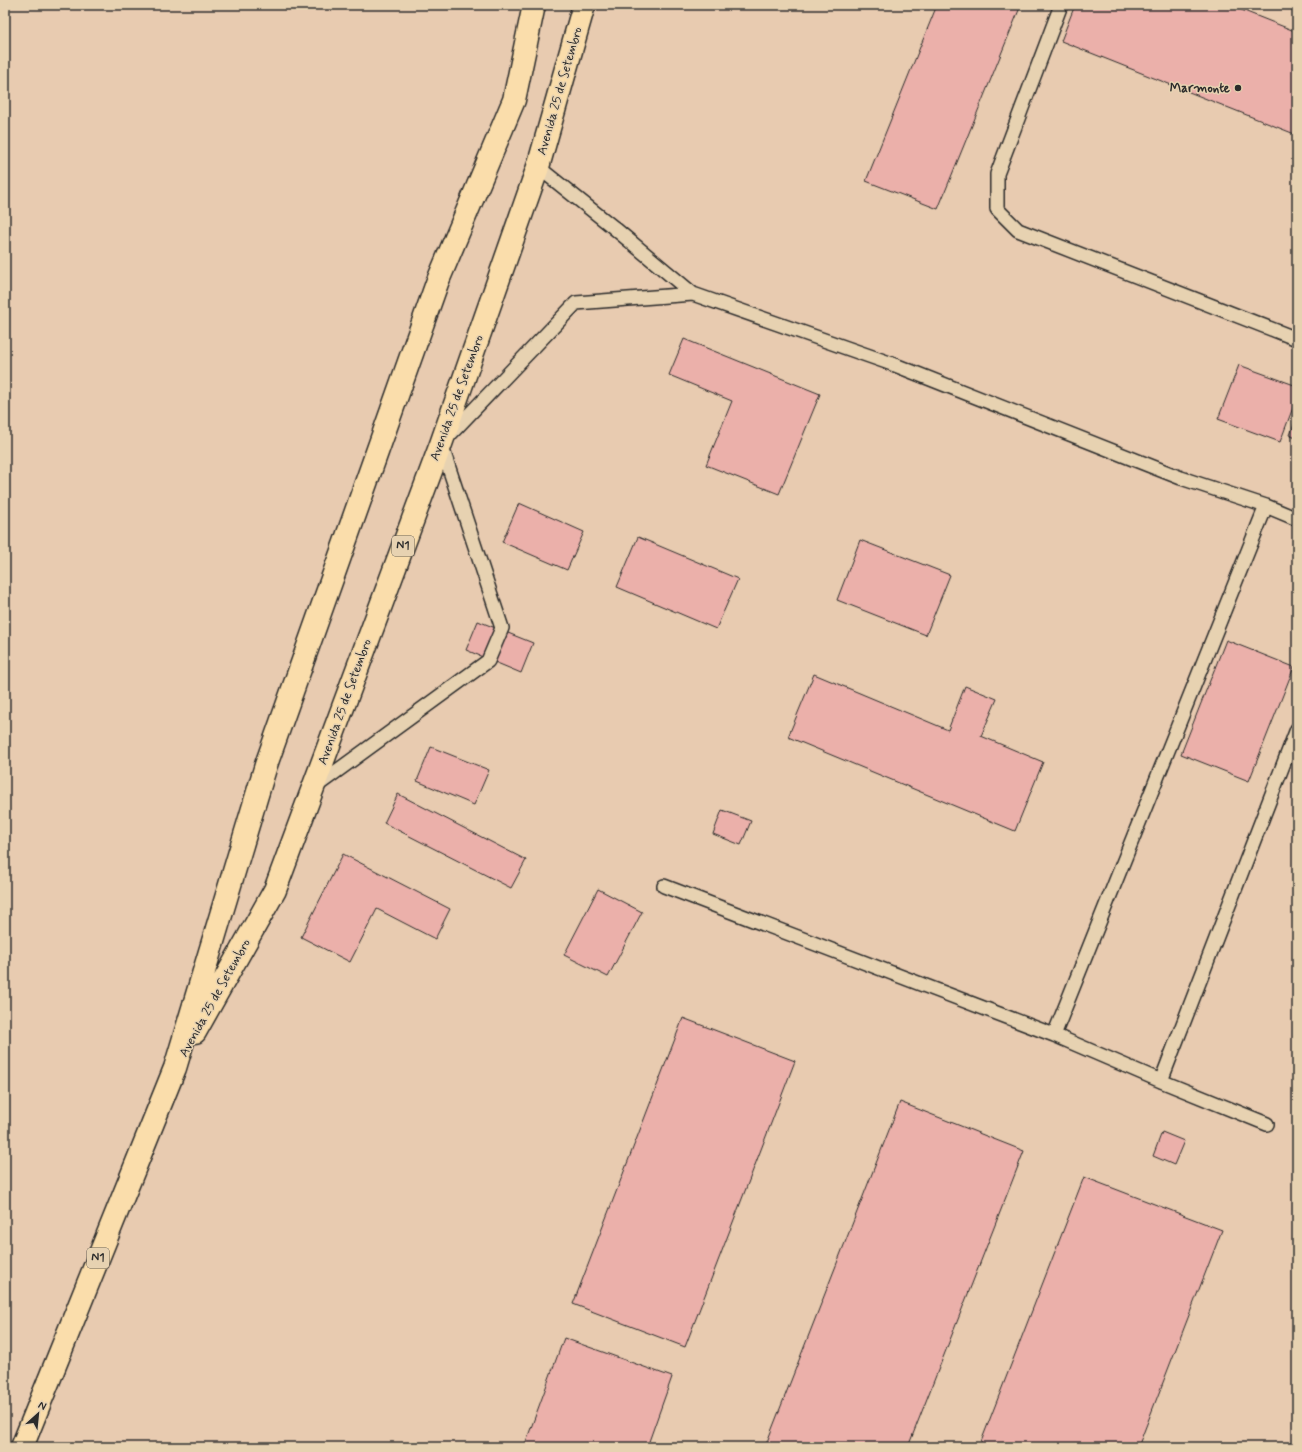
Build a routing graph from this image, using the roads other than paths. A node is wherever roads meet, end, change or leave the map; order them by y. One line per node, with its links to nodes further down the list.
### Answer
1 (534, 5): 14 (highway, Avenida 25 de Setembro / N1)
2 (584, 5): 4 (highway, Avenida 25 de Setembro / N1)
3 (1061, 5): 6 (lane)
4 (538, 167): 5 (lane); 7 (highway, Avenida 25 de Setembro / N1)
5 (693, 294): 7 (lane); 8 (lane)
6 (1297, 339)
7 (440, 444): 11 (highway, Avenida 25 de Setembro / N1); 11 (lane)
8 (1266, 506): 9 (lane); 13 (lane)
9 (1297, 519)
10 (1297, 729): 15 (lane)
11 (313, 788): 14 (highway, Avenida 25 de Setembro / N1)
12 (664, 886): 13 (lane)
13 (1054, 1035): 15 (lane)
14 (175, 1068): 17 (highway, N1)
15 (1162, 1081): 16 (lane)
16 (1267, 1124)
17 (22, 1447)

